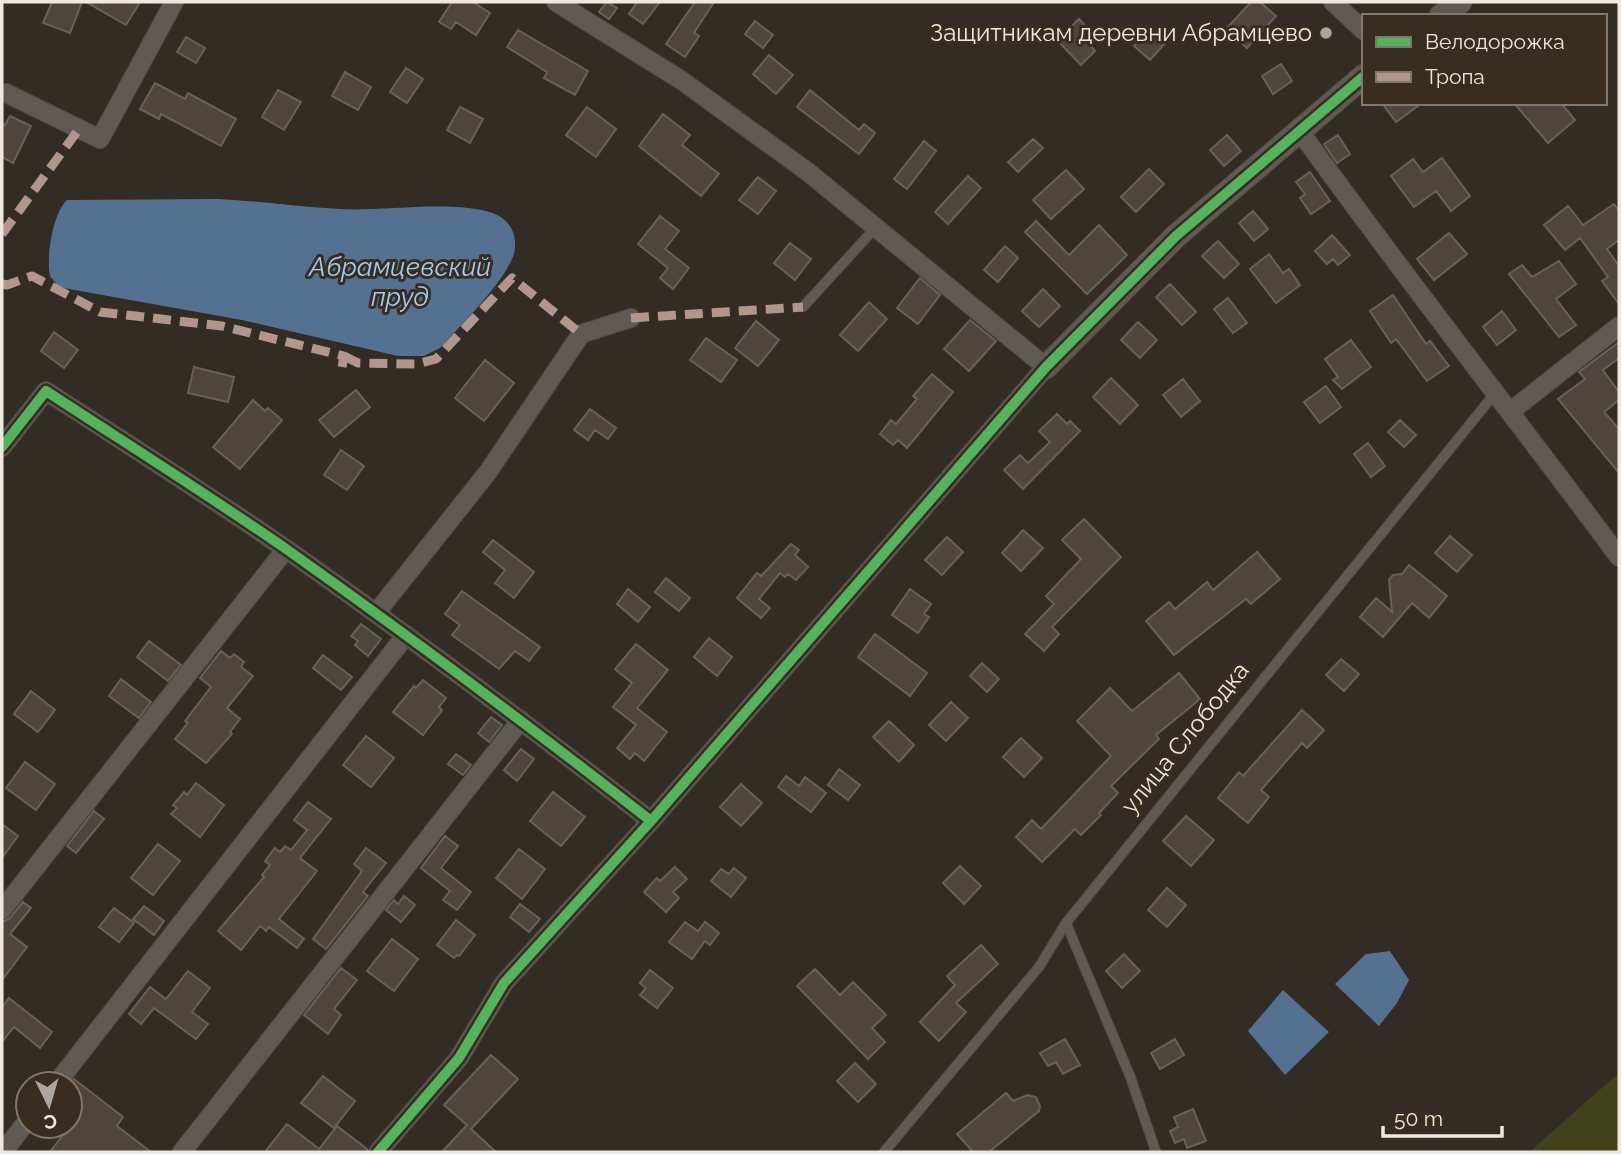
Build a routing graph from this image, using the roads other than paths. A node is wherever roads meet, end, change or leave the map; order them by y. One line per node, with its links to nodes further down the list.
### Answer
1 (174, 2): 8 (street)
2 (555, 2): 10 (street)
3 (1333, 2): 6 (street)
4 (1460, 2): 5 (street)
5 (1444, 14)
6 (1362, 30)
7 (1362, 78): 9 (street)
8 (6, 93)
9 (1299, 130): 14 (street); 15 (street)
10 (877, 226): 11 (lane); 14 (street)
11 (803, 307)
12 (631, 318): 20 (street)
13 (1619, 326): 16 (street)
14 (1046, 367): 23 (street)
15 (1496, 392): 16 (street); 25 (lane, улица Слободка)
16 (1511, 411): 19 (street)
17 (2, 447): 18 (street)
18 (286, 549): 20 (street); 24 (street)
19 (1619, 557)
20 (376, 613): 21 (street)
21 (406, 635): 22 (street); 26 (street)
22 (521, 720): 23 (street); 29 (street)
23 (651, 821): 30 (street)
24 (2, 910)
25 (1066, 923): 31 (lane, улица Слободка); 32 (lane)
26 (67, 1070)
27 (14, 1138): 28 (street)
28 (3, 1152)
29 (182, 1152)
30 (378, 1152)
31 (884, 1152)
32 (1156, 1152)

